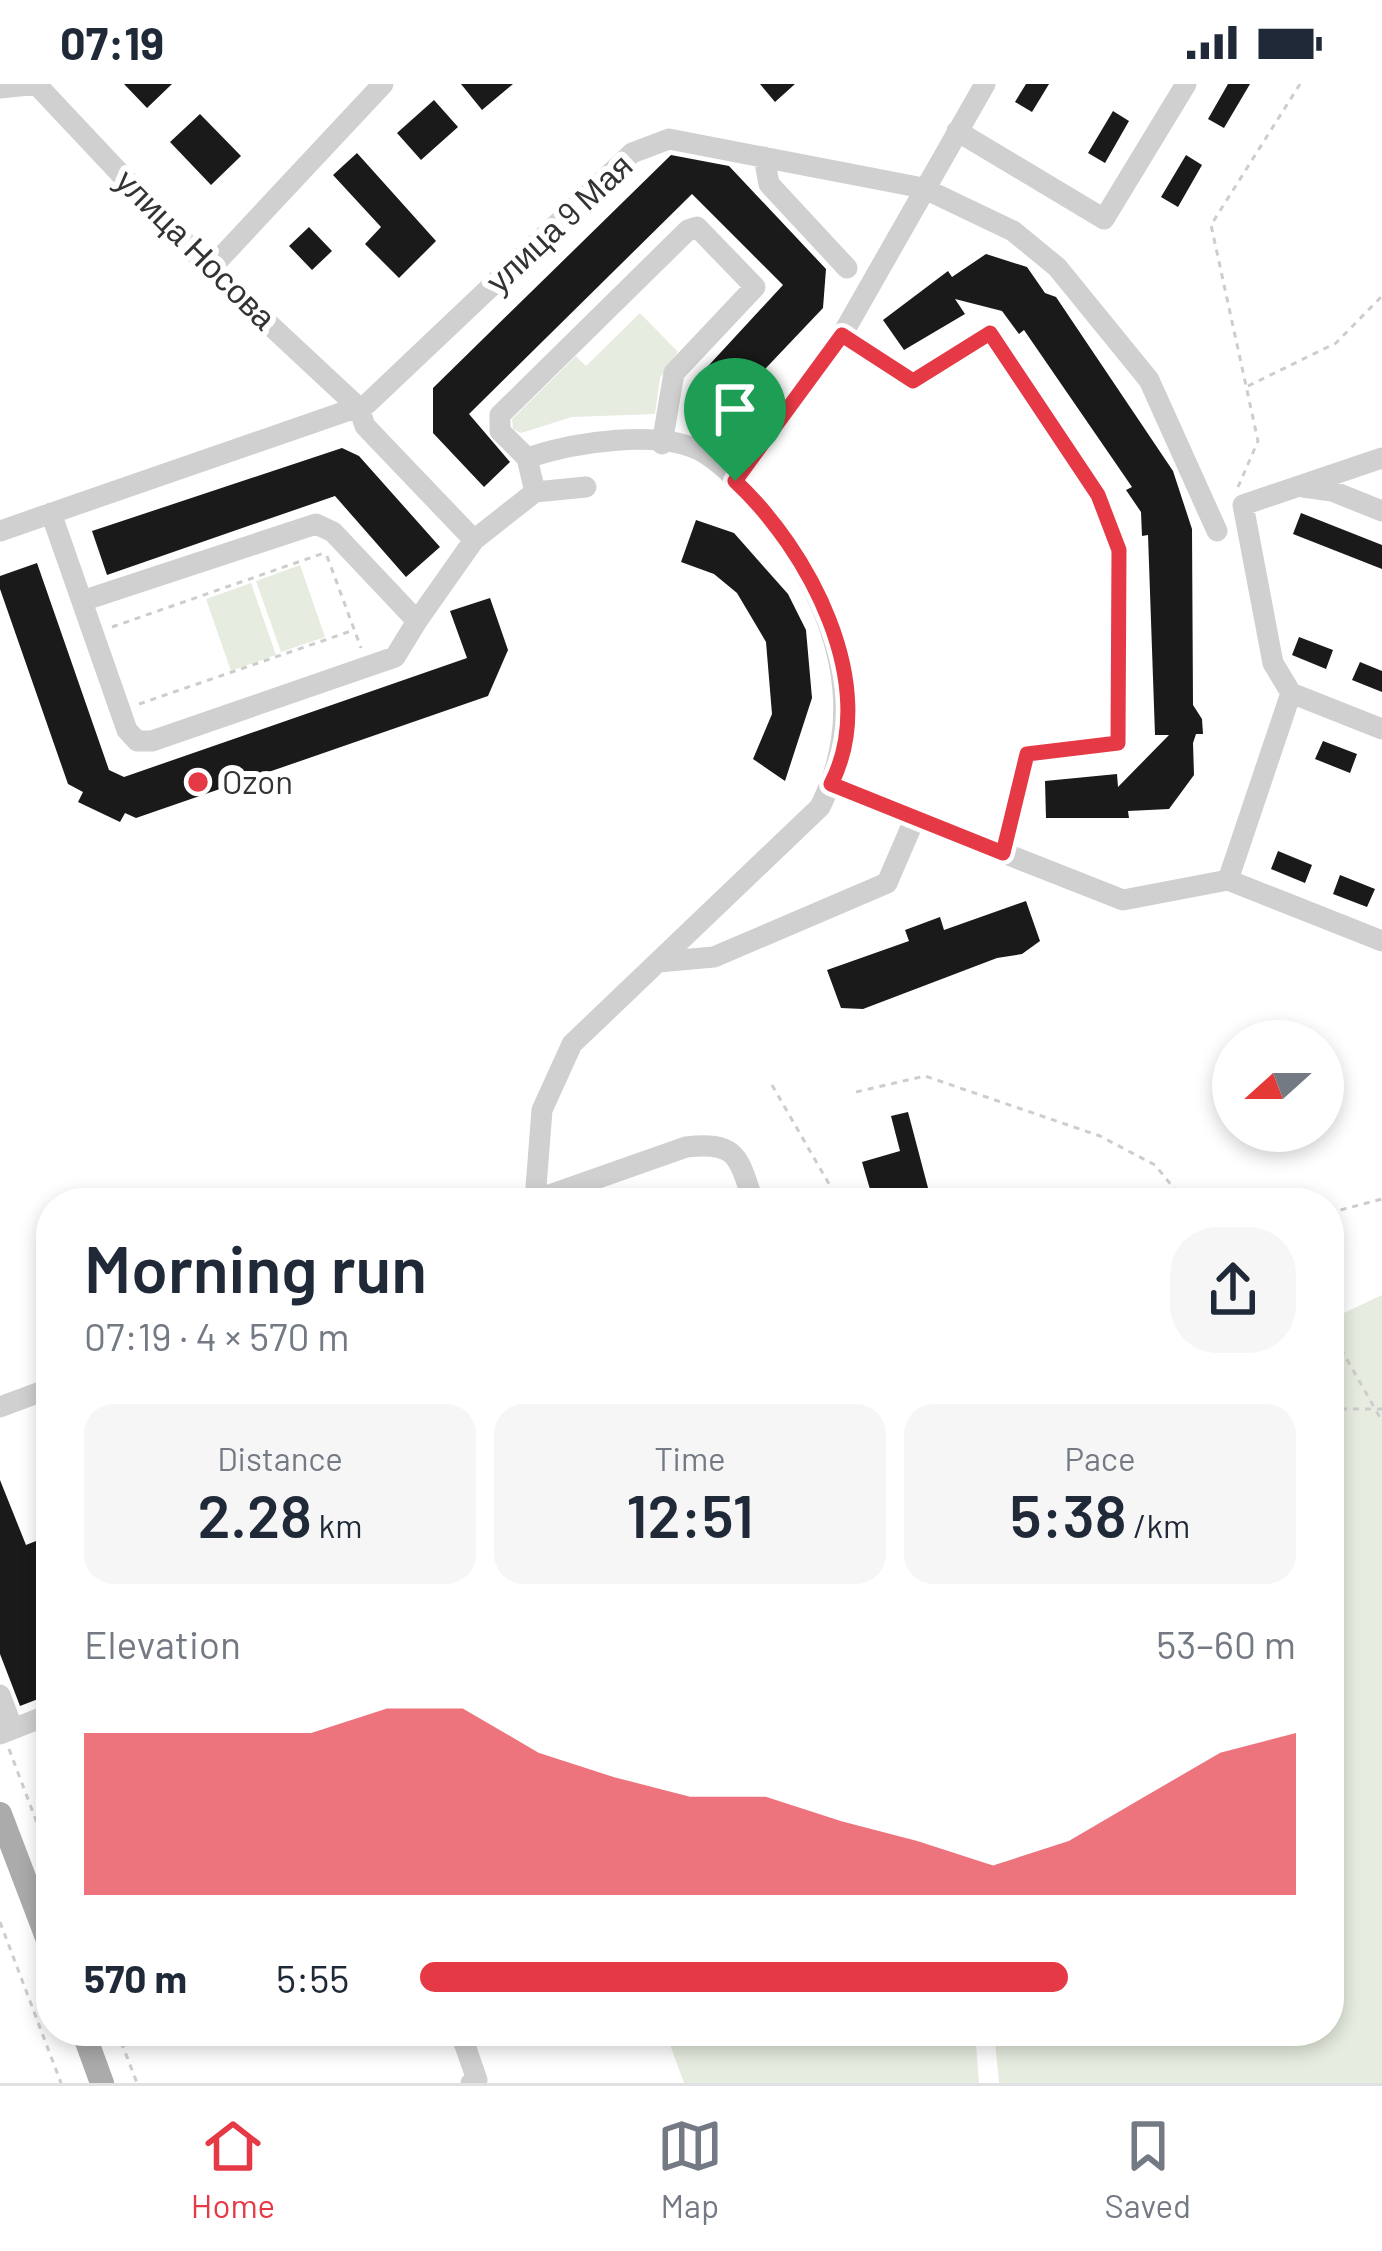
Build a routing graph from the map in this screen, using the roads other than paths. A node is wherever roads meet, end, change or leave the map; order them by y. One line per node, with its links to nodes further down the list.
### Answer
1 (37, 84): 5 (street); 10 (street, улица Носова)
2 (383, 84): 10 (street)
3 (985, 84): 6 (street)
4 (1186, 84): 6 (street)
5 (0, 88)
6 (957, 131): 8 (street)
7 (764, 157): 8 (street, улица 9 Мая); 9 (street); 12 (street, улица 9 Мая)
8 (923, 188): 11 (street); 22 (street, улица 9 Мая)
9 (847, 268)
10 (210, 269): 12 (street, улица Носова)
11 (842, 335): 16 (street); 31 (street)
12 (359, 408): 21 (street, улица 9 Мая); 24 (street, улица Носова)
13 (662, 444): 14 (street); 14 (street); 16 (street)
14 (526, 458): 19 (street)
15 (1382, 458): 18 (street)
16 (735, 481): 29 (street)
17 (586, 487): 19 (street)
18 (1297, 487): 20 (street); 22 (street)
19 (536, 492): 24 (street)
20 (1382, 511)
21 (51, 513): 23 (street, улица 9 Мая); 25 (street)
22 (1229, 515): 27 (street, улица 9 Мая)
23 (0, 531)
24 (474, 540): 26 (street)
25 (82, 601): 26 (street); 26 (street)
26 (417, 621)
27 (1291, 693): 28 (street); 32 (street)
28 (1382, 729)
29 (831, 784): 30 (street); 34 (street)
30 (915, 818): 31 (street); 34 (street)
31 (1003, 853): 32 (street)
32 (1228, 880): 33 (street)
33 (1382, 941)
34 (658, 962): 35 (street)
35 (533, 1188)
36 (568, 1188): 37 (street)
37 (749, 1188)
38 (36, 1394): 39 (street)
39 (0, 1407)
40 (0, 1695): 41 (street)
41 (23, 1728)
42 (0, 1814): 43 (main road)
43 (7, 1851): 44 (main road)
44 (36, 1915)
45 (89, 2046): 47 (main road)
46 (465, 2046): 48 (street)
47 (103, 2083)
48 (471, 2083)

